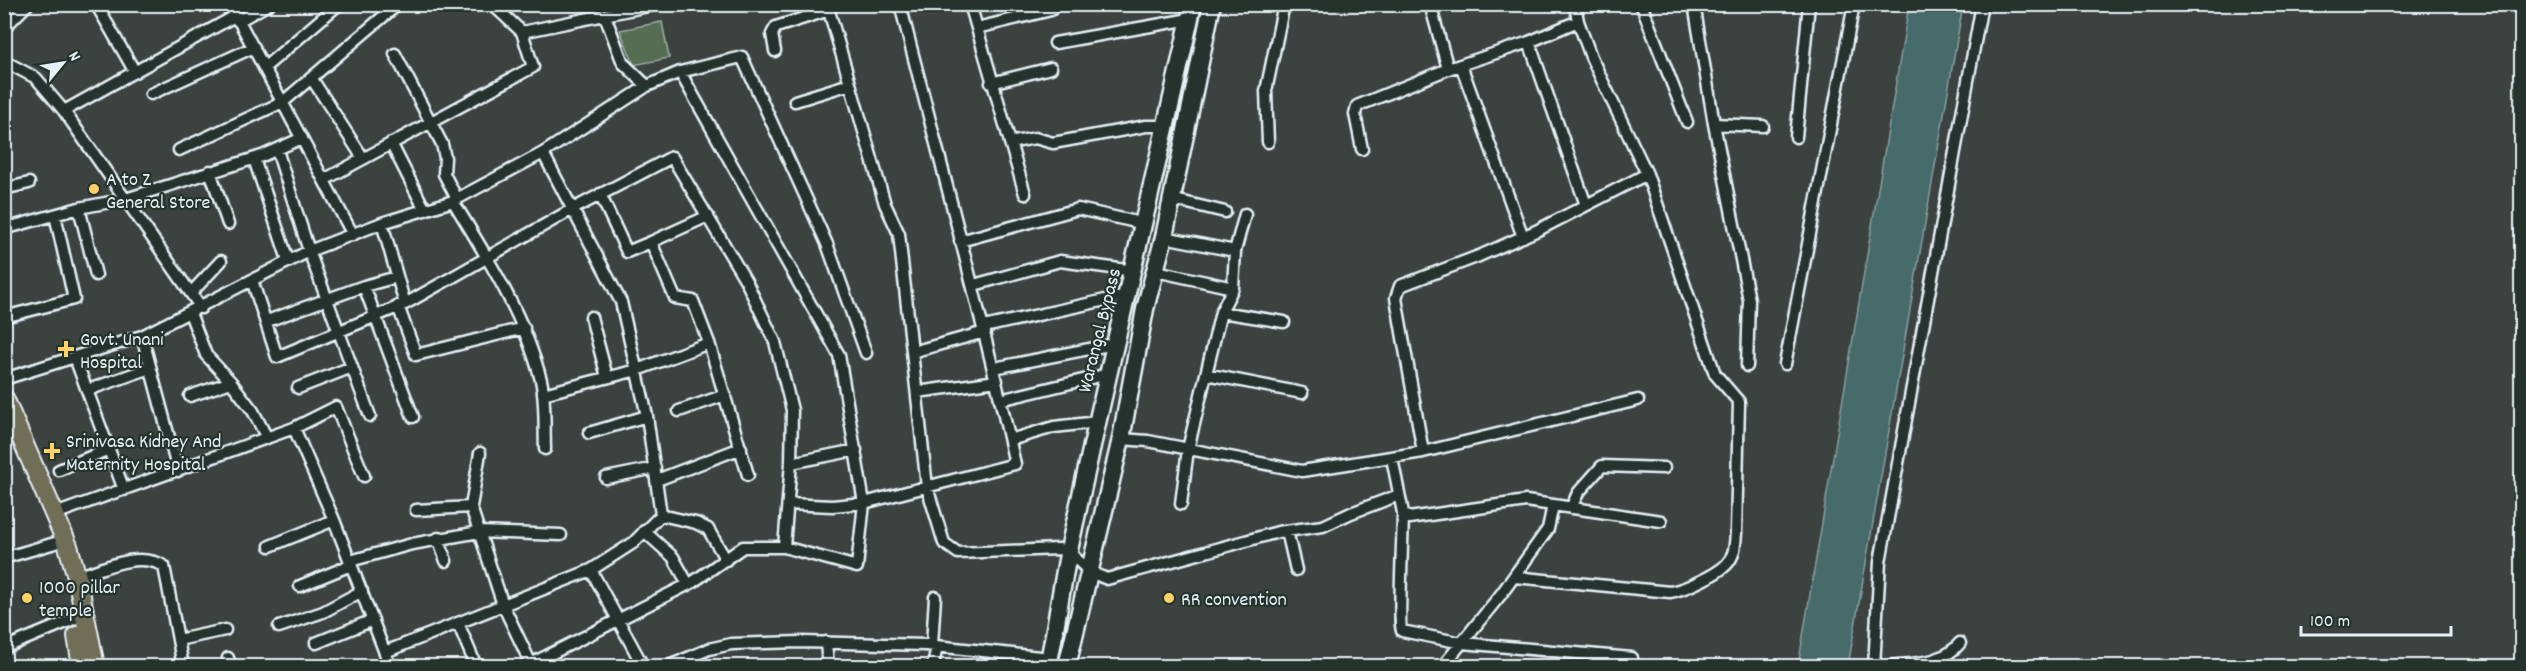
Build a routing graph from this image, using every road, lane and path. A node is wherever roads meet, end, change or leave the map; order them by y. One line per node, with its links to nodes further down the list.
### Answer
1 (28, 4): 27 (street)
2 (96, 4): 40 (street)
3 (230, 4): 25 (street)
4 (269, 4): 25 (street)
5 (339, 4): 37 (street)
6 (398, 4): 42 (street)
7 (492, 4): 29 (street)
8 (658, 4): 24 (street)
9 (900, 4): 91 (street)
10 (970, 4): 28 (street)
11 (1212, 4): 74 (main road)
12 (1284, 4): 57 (street)
13 (1430, 4): 39 (street)
14 (1575, 4): 26 (street)
15 (1641, 4): 51 (street)
16 (1694, 4): 52 (street)
17 (1809, 4): 55 (street)
18 (1854, 4): 127 (street)
19 (1982, 4): 242 (street)
20 (828, 8): 33 (street); 44 (street)
21 (1024, 10): 22 (street); 28 (street)
22 (1050, 10)
23 (1192, 12): 31 (street); 53 (main road, Warangal Bypass)
24 (605, 16): 29 (street); 45 (street)
25 (237, 18): 32 (street); 40 (street)
26 (1578, 21): 30 (street); 67 (street)
27 (4, 28)
28 (977, 28): 43 (street)
29 (522, 32): 50 (street)
30 (1529, 42): 36 (street); 76 (street)
31 (1055, 43)
32 (254, 47): 37 (street); 46 (street)
33 (775, 51)
34 (395, 54): 50 (street)
35 (4, 61): 49 (street)
36 (1461, 65): 39 (street); 90 (street)
37 (265, 67): 48 (street)
38 (1051, 68): 43 (street)
39 (1449, 69): 60 (street)
40 (135, 72): 49 (street)
41 (680, 72): 45 (street); 125 (street); 164 (street)
42 (312, 80): 48 (street); 64 (street)
43 (991, 83): 59 (street)
44 (850, 84): 47 (street); 124 (street)
45 (647, 86): 63 (street)
46 (151, 94)
47 (795, 101)
48 (283, 102): 56 (street); 61 (street)
49 (64, 111): 73 (street)
50 (431, 122): 58 (street); 75 (street)
51 (1687, 122)
52 (1714, 124): 54 (street); 128 (street)
53 (1168, 126): 59 (street); 86 (main road, Warangal Bypass)
54 (1763, 126)
55 (1796, 137)
56 (302, 138): 62 (street); 68 (street)
57 (1268, 142)
58 (391, 143): 64 (street); 78 (street)
59 (1010, 143): 72 (street)
60 (1362, 149)
61 (179, 150)
62 (277, 150): 65 (street); 93 (street)
63 (543, 153): 75 (street); 79 (street)
64 (363, 158): 68 (street)
65 (254, 159): 66 (street); 96 (street)
66 (210, 171): 73 (street); 85 (street)
67 (1647, 174): 76 (street); 209 (street)
68 (324, 180): 88 (street)
69 (29, 183): 70 (street)
70 (4, 189)
71 (600, 194): 79 (street); 83 (street); 92 (street)
72 (1025, 194)
73 (126, 199): 77 (street); 106 (street)
74 (1171, 199): 80 (street); 89 (main road)
75 (455, 200): 78 (street); 95 (street)
76 (1586, 205): 90 (street)
77 (79, 208): 82 (street); 100 (street)
78 (425, 210): 84 (street)
79 (571, 210): 95 (street); 132 (street)
80 (1225, 212)
81 (1245, 214): 94 (street)
82 (55, 215): 87 (street); 114 (street)
83 (708, 216): 92 (street); 168 (street)
84 (382, 223): 88 (street); 101 (street)
85 (228, 224)
86 (1145, 224): 91 (street); 98 (main road, Warangal Bypass)
87 (4, 230)
88 (352, 235): 93 (street)
89 (1164, 237): 94 (street); 99 (main road)
90 (1522, 237): 165 (street)
91 (960, 241): 103 (street)
92 (651, 242): 122 (street)
93 (309, 251): 96 (street); 108 (street)
94 (1234, 251): 105 (street)
95 (488, 258): 109 (street); 118 (street)
96 (288, 260): 102 (street)
97 (221, 261): 106 (street)
98 (1134, 271): 103 (street); 107 (main road, Warangal Bypass)
99 (1156, 271): 105 (street); 158 (main road)
100 (96, 275)
101 (397, 277): 104 (street); 109 (street)
102 (252, 280): 110 (street); 116 (street)
103 (974, 285): 119 (street)
104 (364, 286): 108 (street); 113 (street)
105 (1233, 288): 111 (street)
106 (191, 293): 110 (street)
107 (1128, 295): 119 (street); 123 (main road, Warangal Bypass)
108 (327, 300): 116 (street); 120 (street)
109 (401, 305): 113 (street); 118 (street)
110 (201, 308): 112 (street)
111 (1221, 312): 117 (street); 134 (street)
112 (190, 314): 121 (street); 138 (street)
113 (375, 316): 120 (street); 152 (street)
114 (4, 317)
115 (591, 317): 135 (street)
116 (267, 321): 120 (street)
117 (1284, 322)
118 (524, 328): 143 (street)
119 (985, 330): 124 (street); 131 (street)
120 (339, 333): 129 (street)
121 (142, 336): 126 (street); 130 (street)
122 (709, 343): 132 (street); 144 (street)
123 (1114, 344): 131 (street); 133 (main road, Warangal Bypass)
124 (912, 352): 141 (street)
125 (866, 353)
126 (75, 358): 136 (street); 140 (street)
127 (1785, 364)
128 (1748, 366)
129 (352, 367): 139 (street); 150 (street)
130 (150, 368): 140 (street); 172 (street)
131 (994, 368): 137 (street)
132 (637, 369): 135 (street); 151 (street)
133 (1108, 374): 147 (street); 153 (main road, Warangal Bypass)
134 (1206, 374): 142 (street); 161 (street)
135 (607, 377): 143 (street)
136 (4, 380)
137 (997, 381): 141 (street); 147 (street)
138 (231, 382): 145 (street); 157 (street)
139 (298, 388)
140 (88, 390): 162 (street)
141 (916, 392): 177 (street)
142 (1302, 393)
143 (543, 394): 163 (street)
144 (725, 395): 149 (street); 160 (street)
145 (190, 396)
146 (4, 398): 188 (highway)
147 (1000, 399): 159 (street)
148 (1638, 400): 165 (street)
149 (679, 411)
150 (370, 416)
151 (647, 416): 156 (street); 169 (street)
152 (413, 417)
153 (1098, 422): 159 (street); 200 (main road, Warangal Bypass)
154 (294, 428): 157 (street); 174 (street); 190 (street)
155 (6, 429): 197 (highway)
156 (589, 433)
157 (267, 438): 172 (street)
158 (1121, 439): 161 (street); 207 (main road)
159 (1010, 440): 177 (street)
160 (741, 448): 173 (street); 176 (street)
161 (1188, 448): 167 (street); 182 (street)
162 (109, 449): 171 (street); 178 (street)
163 (545, 449)
164 (856, 450): 168 (street); 180 (street)
165 (1423, 452): 167 (street)
166 (480, 453): 184 (street)
167 (1392, 458): 179 (street)
168 (791, 463): 181 (street)
169 (656, 468): 175 (street); 176 (street)
170 (1664, 468): 185 (street)
171 (59, 470)
172 (178, 471): 178 (street)
173 (748, 475)
174 (364, 476)
175 (606, 478)
176 (657, 480): 189 (street)
177 (927, 487): 180 (street); 200 (street)
178 (124, 490): 188 (street)
179 (1399, 495): 187 (street); 193 (street)
180 (864, 502): 181 (street); 199 (street)
181 (788, 504): 199 (street)
182 (1181, 504)
183 (1553, 505): 185 (street); 187 (street); 209 (street)
184 (471, 507): 186 (street); 194 (street)
185 (1571, 508): 191 (street)
186 (416, 510)
187 (1403, 513): 224 (street)
188 (55, 514): 208 (highway)
189 (661, 515): 192 (street); 202 (street)
190 (334, 520): 198 (street); 204 (street)
191 (1660, 521)
192 (644, 531): 205 (street); 210 (street)
193 (1287, 531): 206 (street); 207 (street)
194 (479, 532): 195 (street); 196 (street); 214 (street)
195 (561, 535)
196 (438, 538): 203 (street); 204 (street)
197 (55, 543): 201 (street); 215 (highway)
198 (270, 546)
199 (784, 547): 202 (street)
200 (1060, 550): 207 (street); 230 (main road, Warangal Bypass)
201 (4, 558)
202 (726, 560): 210 (street)
203 (446, 561)
204 (351, 563): 211 (street); 212 (street)
205 (591, 570): 214 (street); 216 (street)
206 (1296, 570)
207 (1090, 572): 240 (main road)
208 (77, 577): 221 (street); 232 (highway)
209 (1514, 577): 224 (street)
210 (688, 584): 216 (street)
211 (300, 586)
212 (362, 591): 217 (street); 219 (street)
213 (935, 597): 226 (street)
214 (504, 605): 216 (street); 218 (street)
215 (74, 619): 227 (street); 231 (highway)
216 (617, 619): 236 (street)
217 (373, 620): 223 (street); 228 (street)
218 (458, 623): 228 (street); 235 (street)
219 (279, 627)
220 (225, 630): 221 (street)
221 (178, 640): 233 (street)
222 (826, 642): 226 (street); 237 (street); 238 (street)
223 (316, 643)
224 (1462, 643): 229 (street); 241 (street)
225 (1960, 643): 243 (street)
226 (935, 646): 230 (street); 239 (street)
227 (4, 648)
228 (385, 652): 234 (street)
229 (1632, 658)
230 (1049, 662)
231 (82, 666)
232 (95, 666)
233 (183, 666)
234 (390, 666)
235 (476, 666)
236 (644, 666)
237 (669, 666)
238 (828, 666)
239 (933, 666)
240 (1067, 666)
241 (1443, 666)
242 (1874, 666)
243 (1890, 666)

